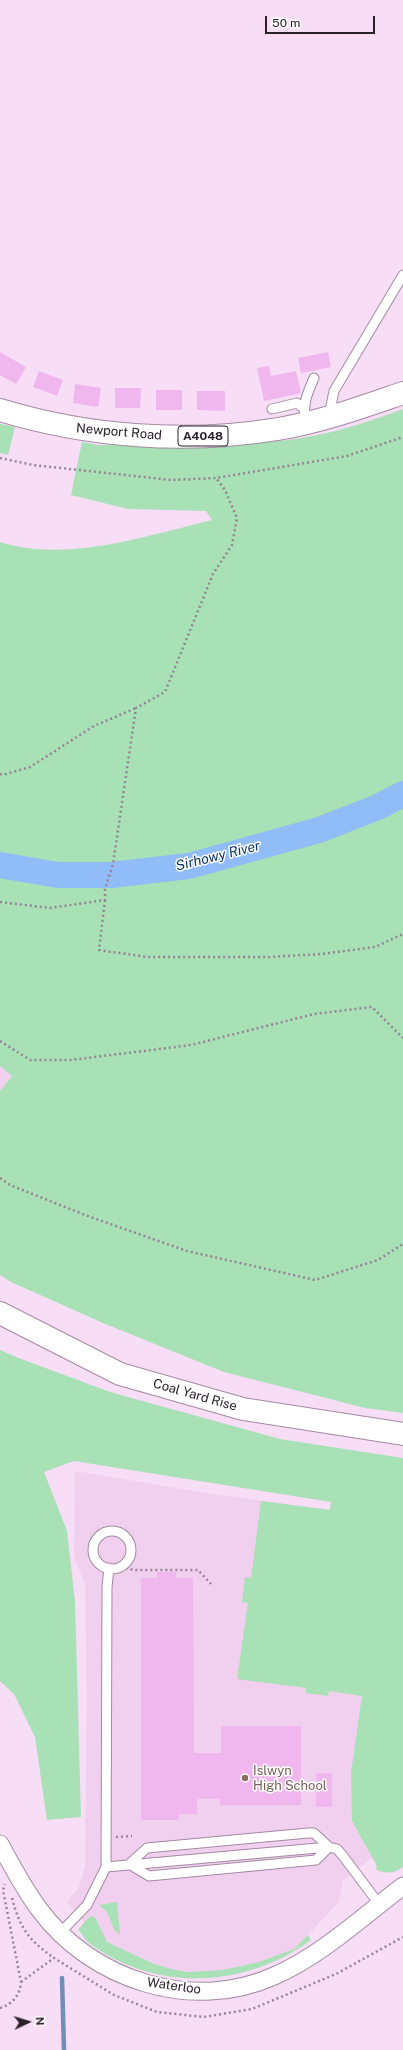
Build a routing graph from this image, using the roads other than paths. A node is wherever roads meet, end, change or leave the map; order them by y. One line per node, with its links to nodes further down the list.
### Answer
1 (403, 275): 7 (lane)
2 (314, 378): 6 (lane)
3 (403, 393): 7 (main road, Newport Road / A4048)
4 (272, 409): 6 (lane)
5 (1, 410): 6 (main road, Newport Road / A4048)
6 (304, 416): 7 (main road, Newport Road / A4048)
7 (328, 418)
8 (0, 1312): 9 (main road, Coal Yard Rise)
9 (403, 1434)
10 (109, 1568): 10 (lane); 14 (lane)
11 (0, 1844): 17 (street, Waterloo)
12 (330, 1847): 13 (lane); 13 (lane); 13 (lane); 16 (lane)
13 (128, 1864): 14 (lane)
14 (106, 1867): 17 (lane)
15 (403, 1886): 16 (street, Waterloo)
16 (379, 1904): 17 (street, Waterloo)
17 (60, 1933)

